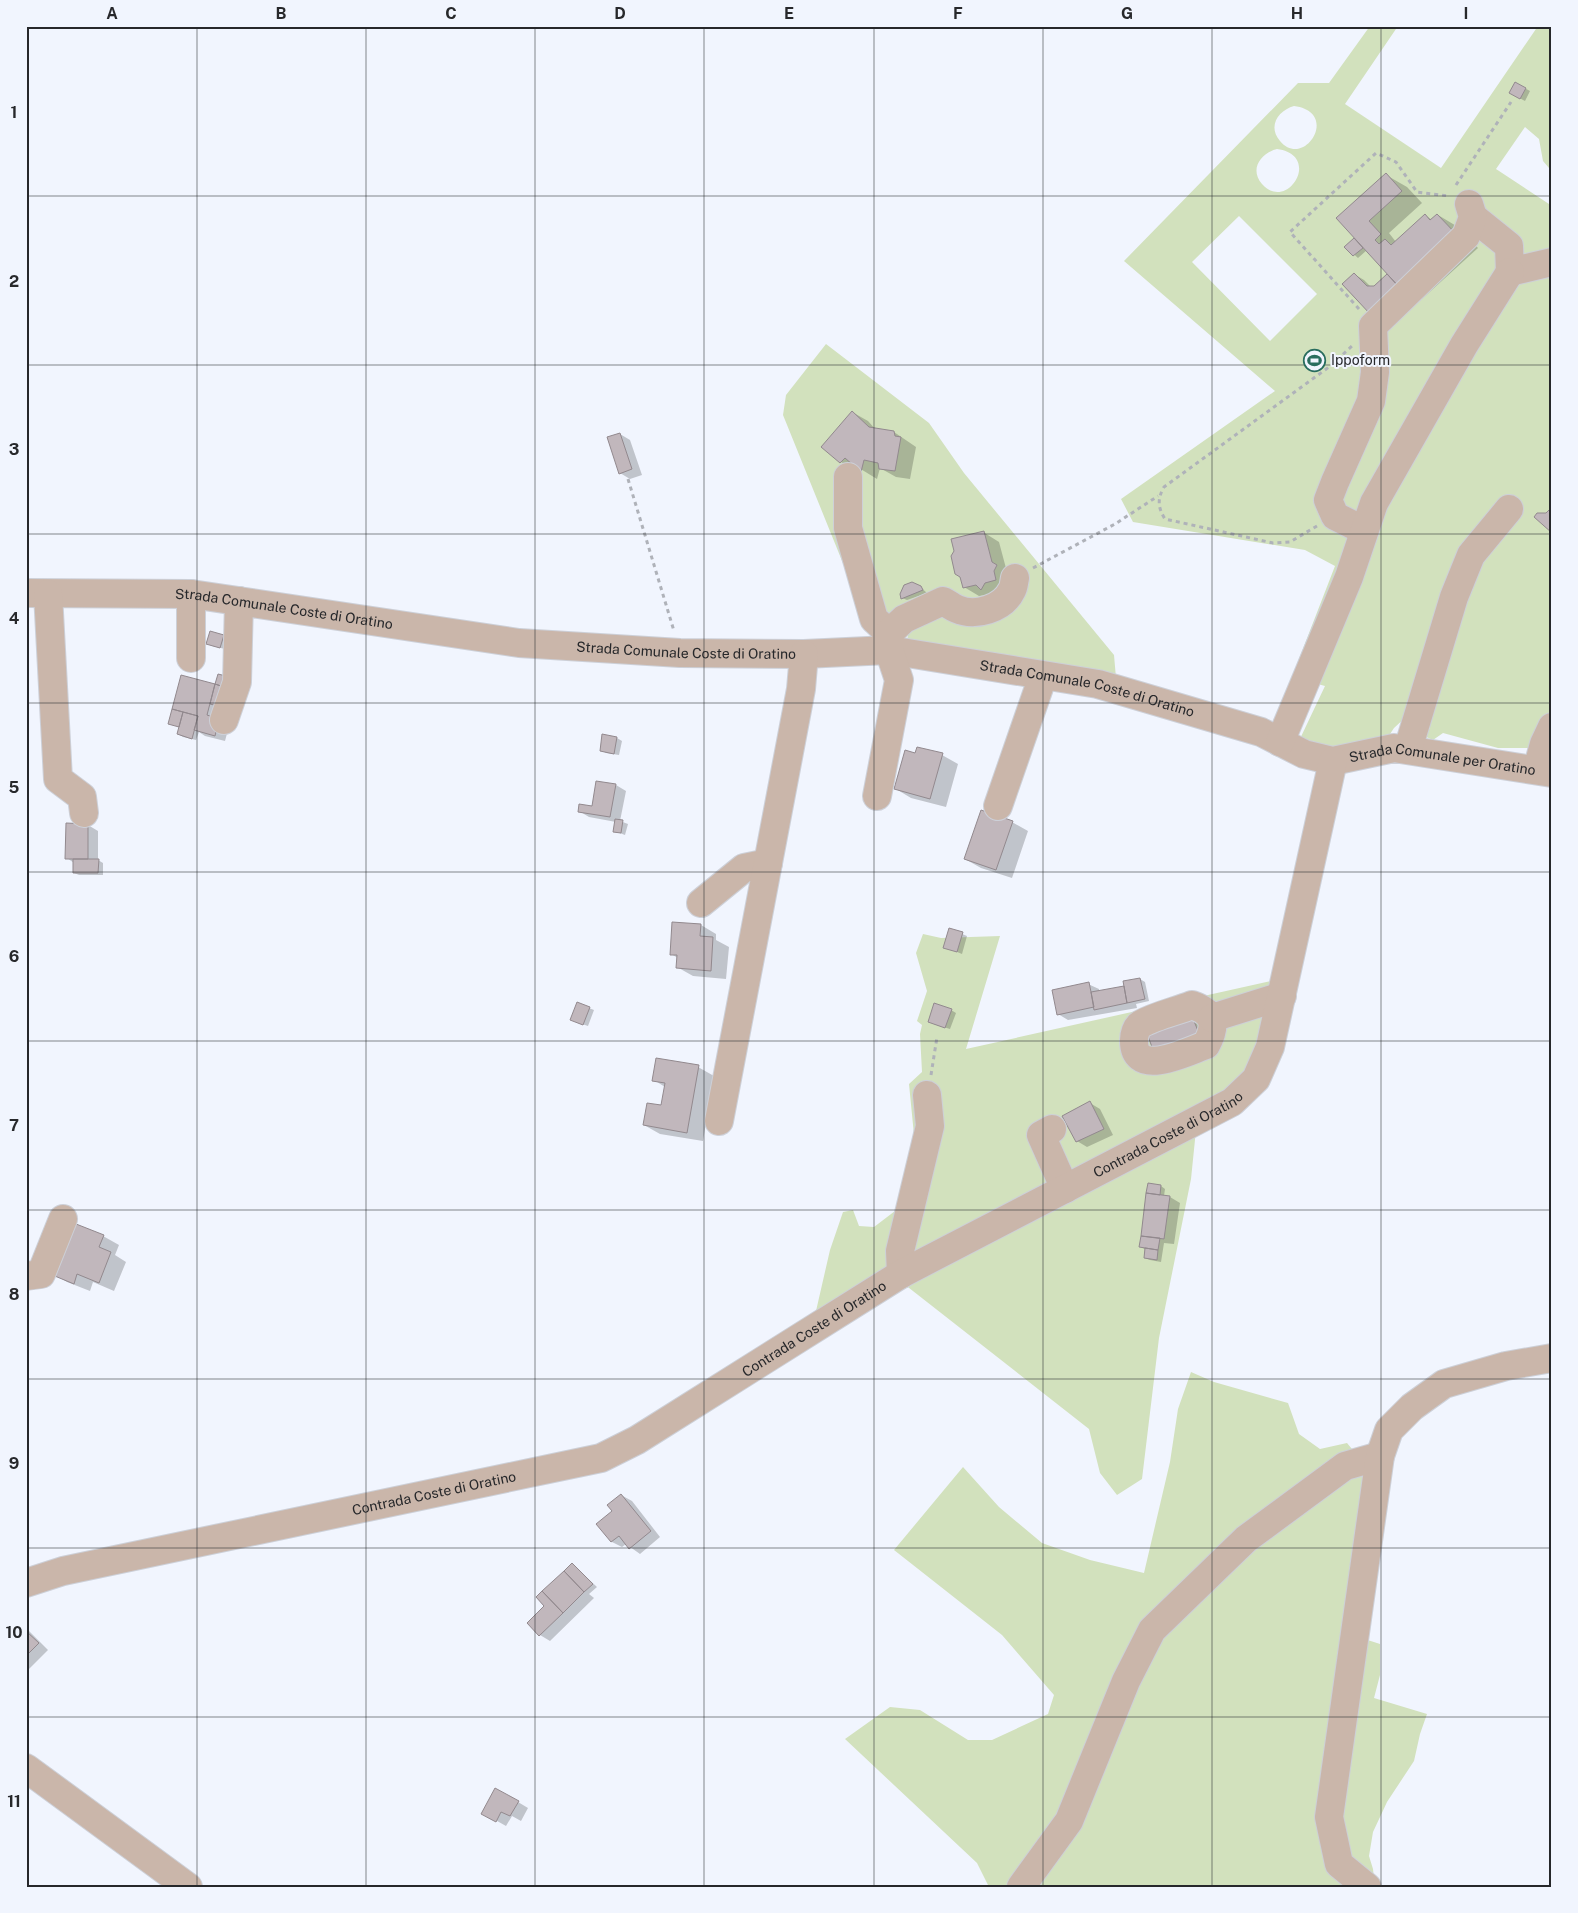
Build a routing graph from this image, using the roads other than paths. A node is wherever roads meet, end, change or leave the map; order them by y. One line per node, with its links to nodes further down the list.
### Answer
1 (1552, 262): 2 (street)
2 (1510, 272): 5 (street); 5 (street)
3 (848, 477): 10 (street)
4 (1509, 509): 17 (street)
5 (1363, 530): 16 (street)
6 (1015, 578): 10 (street)
7 (37, 593): 8 (street, Strada Comunale Coste di Oratino); 22 (street)
8 (191, 594): 9 (street, Strada Comunale Coste di Oratino); 12 (street)
9 (238, 601): 11 (street, Strada Comunale Coste di Oratino); 14 (street)
10 (889, 642): 11 (street, Strada Comunale Coste di Oratino); 13 (street, Strada Comunale Coste di Oratino); 20 (street)
11 (804, 654): 23 (street)
12 (191, 658)
13 (1043, 676): 16 (street, Strada Comunale Coste di Oratino); 21 (street)
14 (224, 720)
15 (1552, 727): 19 (street)
16 (1280, 742): 18 (street, Strada Comunale Coste di Oratino)
17 (1408, 749): 18 (street, Strada Comunale per Oratino); 19 (street, Strada Comunale per Oratino)
18 (1333, 761): 25 (street, Contrada Coste di Oratino)
19 (1544, 771)
20 (877, 796)
21 (998, 806)
22 (84, 813)
23 (768, 863): 24 (street); 28 (street)
24 (701, 903)
25 (1282, 996): 26 (street); 30 (street, Contrada Coste di Oratino)
26 (1212, 1018)
27 (927, 1095): 32 (street)
28 (719, 1121)
29 (1052, 1129): 30 (street)
30 (1065, 1189): 32 (street, Contrada Coste di Oratino)
31 (63, 1218): 33 (street)
32 (901, 1274): 36 (street, Contrada Coste di Oratino)
33 (26, 1276)
34 (1552, 1358): 35 (street)
35 (1380, 1456): 39 (street); 40 (street)
36 (26, 1583)
37 (26, 1768): 38 (street)
38 (188, 1887)
39 (1021, 1887)
40 (1367, 1887)

